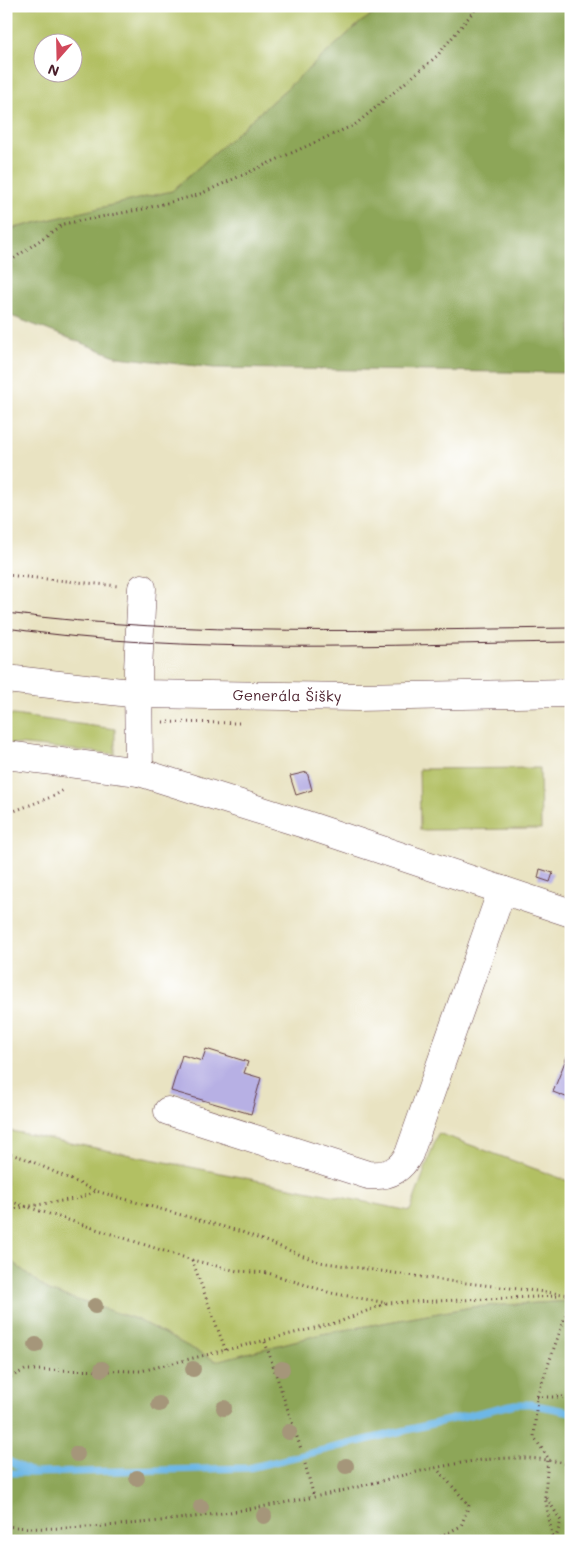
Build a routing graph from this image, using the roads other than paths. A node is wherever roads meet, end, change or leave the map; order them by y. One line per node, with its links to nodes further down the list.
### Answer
1 (142, 588): 4 (main road)
2 (6, 679): 4 (main road, Generála Šišky)
3 (571, 693): 4 (main road, Generála Šišky)
4 (139, 694): 6 (main road)
5 (6, 755): 6 (main road)
6 (140, 772): 7 (main road)
7 (502, 890): 8 (main road); 9 (main road)
8 (571, 913)
9 (168, 1111)

